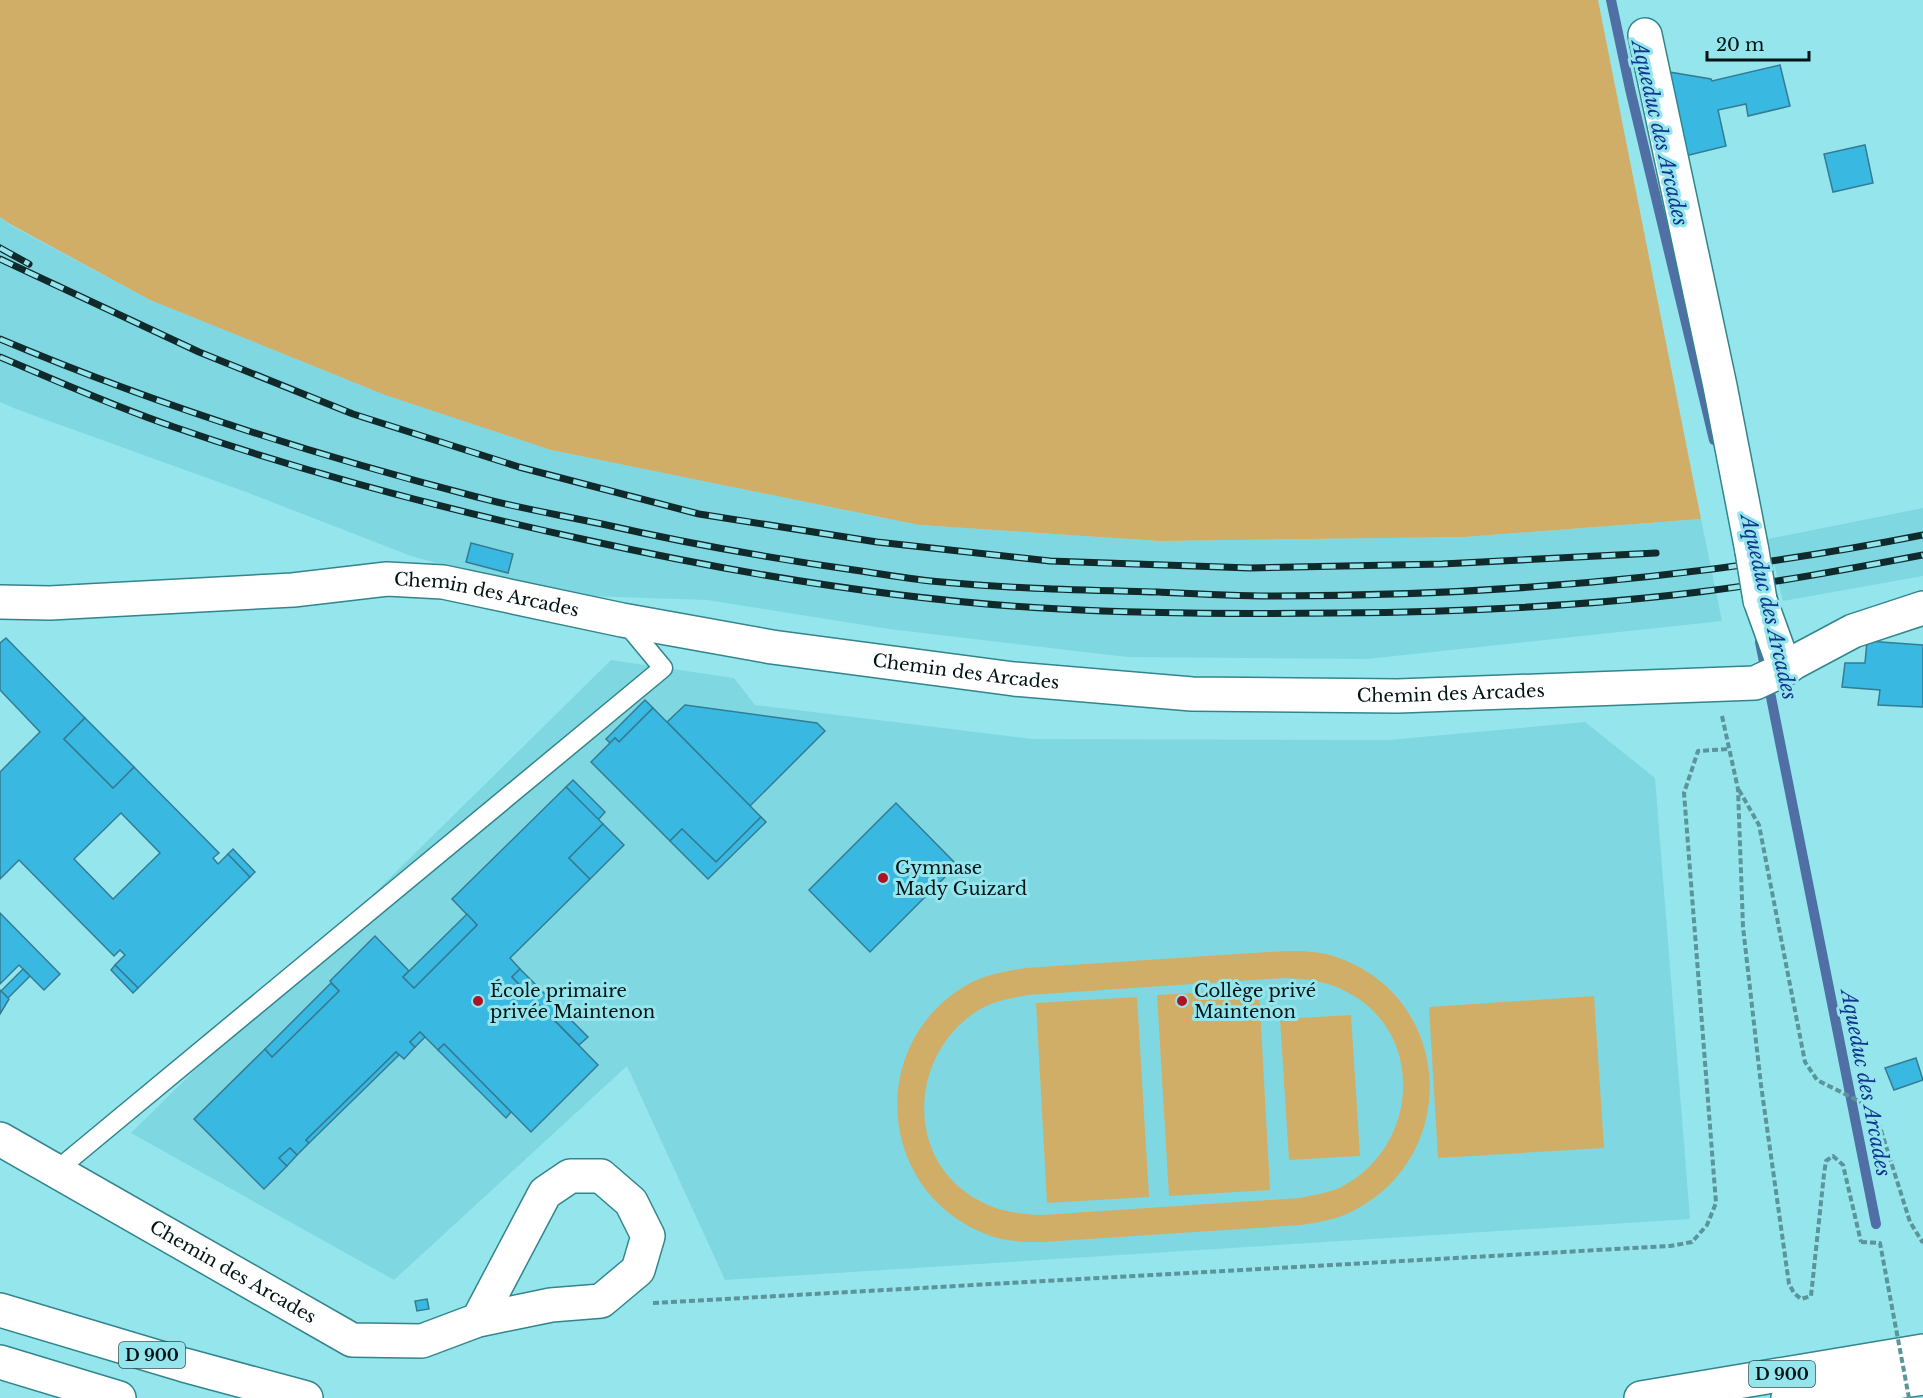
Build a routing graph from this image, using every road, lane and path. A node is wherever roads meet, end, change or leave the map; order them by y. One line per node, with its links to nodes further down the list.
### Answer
1 (1645, 35): 5 (street, bridge)
2 (0, 602): 4 (street, Chemin des Arcades)
3 (1923, 608): 5 (street, Chemin des Arcades)
4 (622, 620): 6 (street, Chemin des Arcades); 10 (lane)
5 (1785, 669): 6 (street, Chemin des Arcades)
6 (1714, 684): 7 (path)
7 (1729, 750): 8 (path); 12 (path)
8 (1738, 789): 11 (path); 22 (path, bridge)
9 (0, 1139): 10 (street, Chemin des Arcades)
10 (57, 1170): 14 (street, Chemin des Arcades)
11 (1923, 1243)
12 (601, 1301): 14 (street, Chemin des Arcades); 14 (street)
13 (0, 1310): 19 (street, D 900)
14 (478, 1320)
15 (1923, 1351): 20 (street, D 900)
16 (0, 1362): 18 (street)
17 (1923, 1378): 21 (street, D 900)
18 (119, 1398)
19 (306, 1398)
20 (1641, 1398)
21 (1788, 1398)
22 (1909, 1398)

